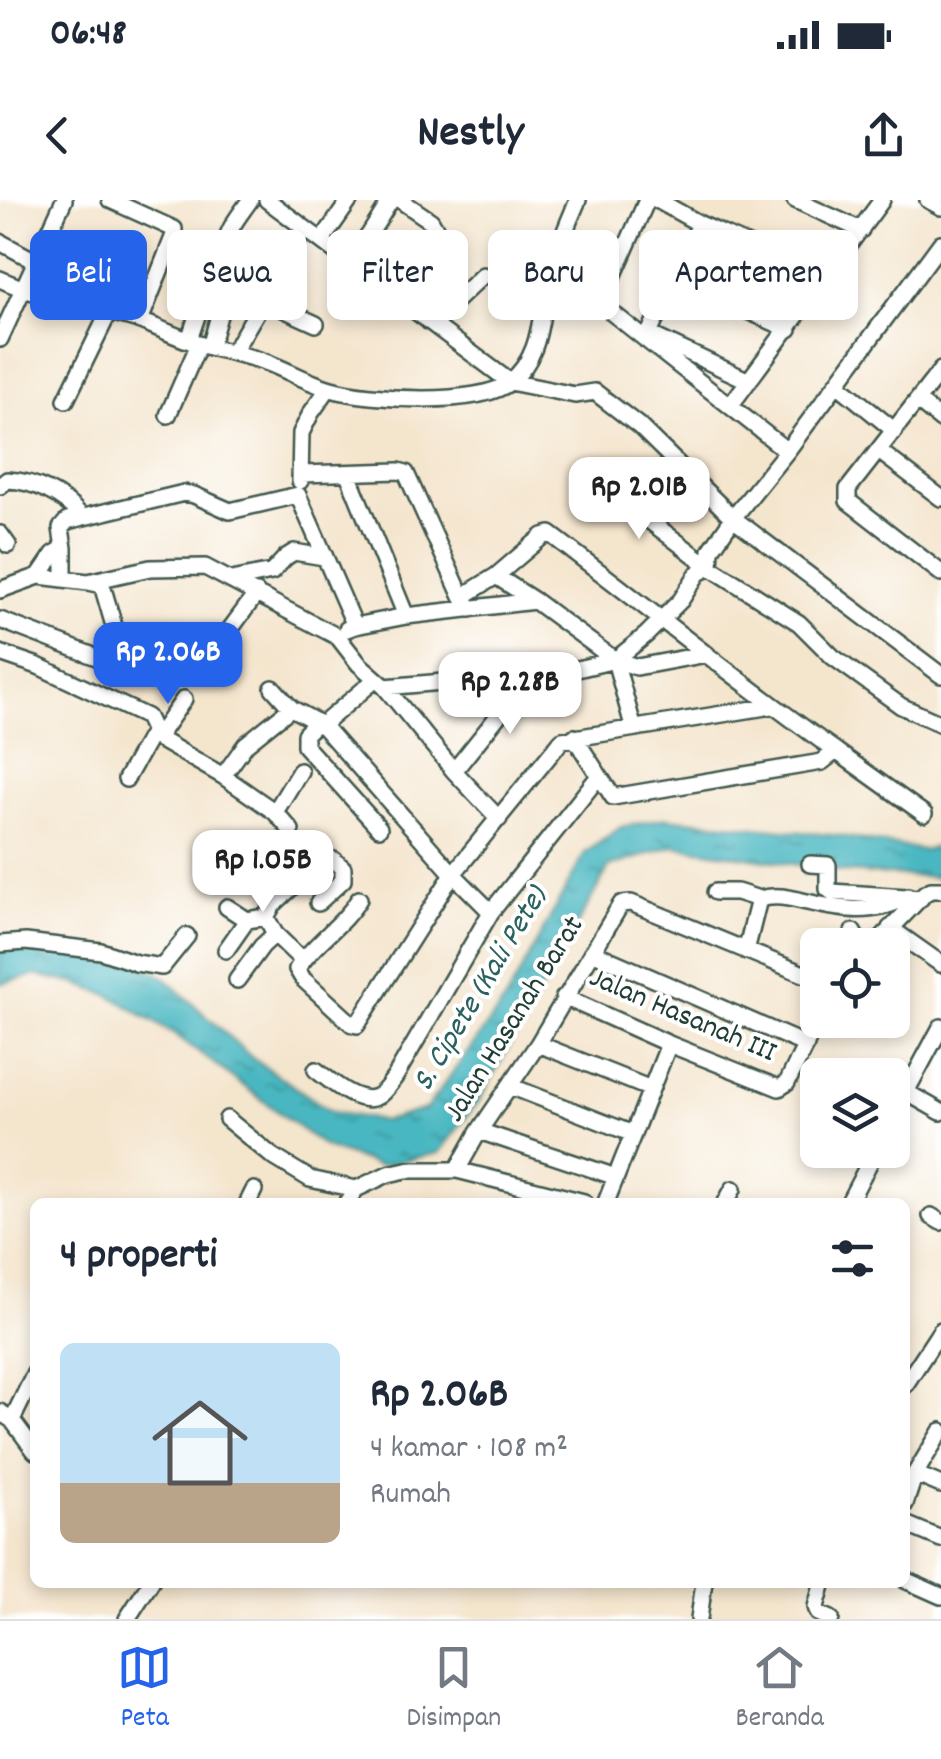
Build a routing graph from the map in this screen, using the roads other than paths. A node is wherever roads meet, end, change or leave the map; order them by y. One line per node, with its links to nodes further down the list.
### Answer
1 (64, 200): 19 (street)
2 (110, 200): 48 (street)
3 (250, 200): 20 (street)
4 (267, 200): 18 (street)
5 (350, 200): 28 (street)
6 (390, 200): 22 (street)
7 (400, 200): 23 (street)
8 (578, 200): 58 (street)
9 (647, 200): 52 (street)
10 (657, 200): 17 (street)
11 (795, 200): 16 (street)
12 (842, 200): 16 (street)
13 (882, 200): 26 (street)
14 (928, 200): 15 (street)
15 (941, 208)
16 (831, 216): 26 (street)
17 (700, 224): 24 (street); 25 (street)
18 (303, 227): 21 (street); 28 (street)
19 (51, 230)
20 (230, 230)
21 (302, 230)
22 (371, 230)
23 (436, 230)
24 (697, 230)
25 (714, 230)
26 (861, 230): 27 (street)
27 (858, 234)
28 (322, 240): 30 (street)
29 (0, 242): 32 (street)
30 (327, 244)
31 (941, 244): 59 (street)
32 (30, 258)
33 (483, 274): 49 (street)
34 (30, 276): 36 (street)
35 (0, 279): 36 (street)
36 (23, 290): 37 (street); 53 (street)
37 (30, 292)
38 (105, 320): 61 (street)
39 (137, 320): 48 (street)
40 (200, 320): 54 (street)
41 (215, 320): 54 (street)
42 (256, 320): 55 (street)
43 (306, 320): 50 (street)
44 (426, 320): 49 (street)
45 (655, 320): 52 (street)
46 (769, 320): 51 (street)
47 (794, 320): 51 (street)
48 (140, 321): 54 (street)
49 (429, 322): 58 (street)
50 (316, 324)
51 (788, 328): 57 (street)
52 (647, 336): 57 (street); 63 (street)
53 (0, 339)
54 (199, 344): 55 (street); 64 (street)
55 (233, 352): 60 (street)
56 (941, 370): 62 (street)
57 (750, 381): 63 (street)
58 (510, 382): 60 (street); 76 (street)
59 (838, 384): 66 (street); 68 (street)
60 (328, 388): 69 (street)
61 (66, 400)
62 (918, 402): 65 (street); 66 (street)
63 (730, 406): 68 (street)
64 (168, 415)
65 (941, 420)
66 (895, 431): 67 (street)
67 (879, 450): 74 (street); 80 (street)
68 (787, 451): 76 (street)
69 (301, 474): 70 (street); 73 (street)
70 (348, 474): 89 (street); 90 (street)
71 (596, 480): 79 (street)
72 (0, 486): 75 (street)
73 (298, 495): 75 (street); 78 (street)
74 (941, 498)
75 (81, 516): 77 (street)
76 (733, 518): 79 (street); 99 (street)
77 (64, 548): 81 (street); 83 (street)
78 (324, 557): 84 (street); 93 (street)
79 (710, 567): 91 (street); 107 (street)
80 (941, 572)
81 (39, 576): 83 (street); 86 (street)
82 (496, 576): 88 (street); 89 (street); 91 (street)
83 (64, 580): 85 (street)
84 (232, 580): 85 (street); 87 (street)
85 (95, 583): 92 (street)
86 (0, 590)
87 (257, 594): 94 (street); 95 (street)
88 (535, 600): 89 (street); 98 (street)
89 (467, 603): 90 (street)
90 (406, 616): 93 (street)
91 (662, 619): 97 (street); 98 (street)
92 (0, 620)
93 (354, 626): 94 (street)
94 (334, 635): 101 (street)
95 (217, 647)
96 (0, 653): 109 (street)
97 (707, 654): 98 (street); 104 (street)
98 (615, 660): 100 (street); 108 (street)
99 (941, 675)
100 (530, 676): 101 (street); 113 (street)
101 (380, 683): 106 (street); 113 (street)
102 (274, 688): 105 (street)
103 (184, 698): 109 (street)
104 (772, 706): 108 (street); 111 (street)
105 (291, 708): 106 (street); 114 (street)
106 (322, 724): 120 (street); 123 (street)
107 (941, 724)
108 (634, 726): 110 (street)
109 (155, 735): 114 (street); 116 (street)
110 (574, 737): 115 (street); 119 (street)
111 (836, 750): 115 (street); 118 (street)
112 (300, 771): 117 (street)
113 (454, 771): 119 (street)
114 (223, 776): 117 (street)
115 (599, 776): 131 (street)
116 (126, 779)
117 (274, 812): 121 (street)
118 (924, 814)
119 (498, 819): 123 (street)
120 (379, 828)
121 (291, 830)
122 (810, 864): 126 (street)
123 (453, 874): 131 (street); 142 (street)
124 (941, 890): 126 (street)
125 (715, 892): 128 (street)
126 (914, 897): 128 (street); 134 (street)
127 (359, 899): 142 (street)
128 (759, 899): 140 (street)
129 (318, 903): 132 (street)
130 (227, 906): 133 (street)
131 (491, 912): 152 (street)
132 (266, 917): 133 (street); 135 (street)
133 (248, 920): 139 (street)
134 (890, 928)
135 (275, 934): 142 (street); 145 (street)
136 (187, 936): 138 (street)
137 (910, 942): 143 (street)
138 (0, 944)
139 (226, 950)
140 (746, 950): 141 (street, Jalan Hasanah Barat); 144 (street)
141 (592, 952): 146 (street, Jalan Hasanah Barat); 151 (street)
142 (302, 960)
143 (941, 964)
144 (800, 972)
145 (236, 980)
146 (564, 997): 149 (street, Jalan Hasanah Barat); 150 (street, Jalan Hasanah III)
147 (941, 1026): 153 (street)
148 (809, 1038): 151 (street)
149 (538, 1044): 154 (street, Jalan Hasanah Barat); 155 (street)
150 (669, 1044): 151 (street, Jalan Hasanah III); 155 (street)
151 (806, 1045)
152 (316, 1070)
153 (910, 1084)
154 (510, 1086): 159 (street, Jalan Hasanah Barat); 160 (street)
155 (651, 1089): 160 (street)
156 (910, 1094): 157 (street)
157 (941, 1112)
158 (227, 1119): 164 (street)
159 (479, 1131): 162 (street, Jalan Hasanah Barat); 163 (street)
160 (633, 1134): 163 (street)
161 (867, 1168): 167 (street)
162 (456, 1170): 164 (street); 165 (street)
163 (616, 1177): 166 (street)
164 (351, 1196)
165 (568, 1198)
166 (608, 1198)
167 (851, 1198)
168 (940, 1335): 169 (street)
169 (910, 1378)
170 (30, 1380): 171 (street)
171 (6, 1416): 173 (street)
172 (941, 1431): 174 (street)
173 (30, 1445)
174 (915, 1474): 175 (street); 176 (street)
175 (941, 1485)
176 (910, 1489)
177 (910, 1526): 178 (street)
178 (941, 1539)
179 (910, 1582): 183 (street)
180 (147, 1588): 184 (street)
181 (703, 1588): 185 (street)
182 (821, 1588): 186 (street)
183 (941, 1596)
184 (127, 1619)
185 (699, 1619)
186 (831, 1619)

